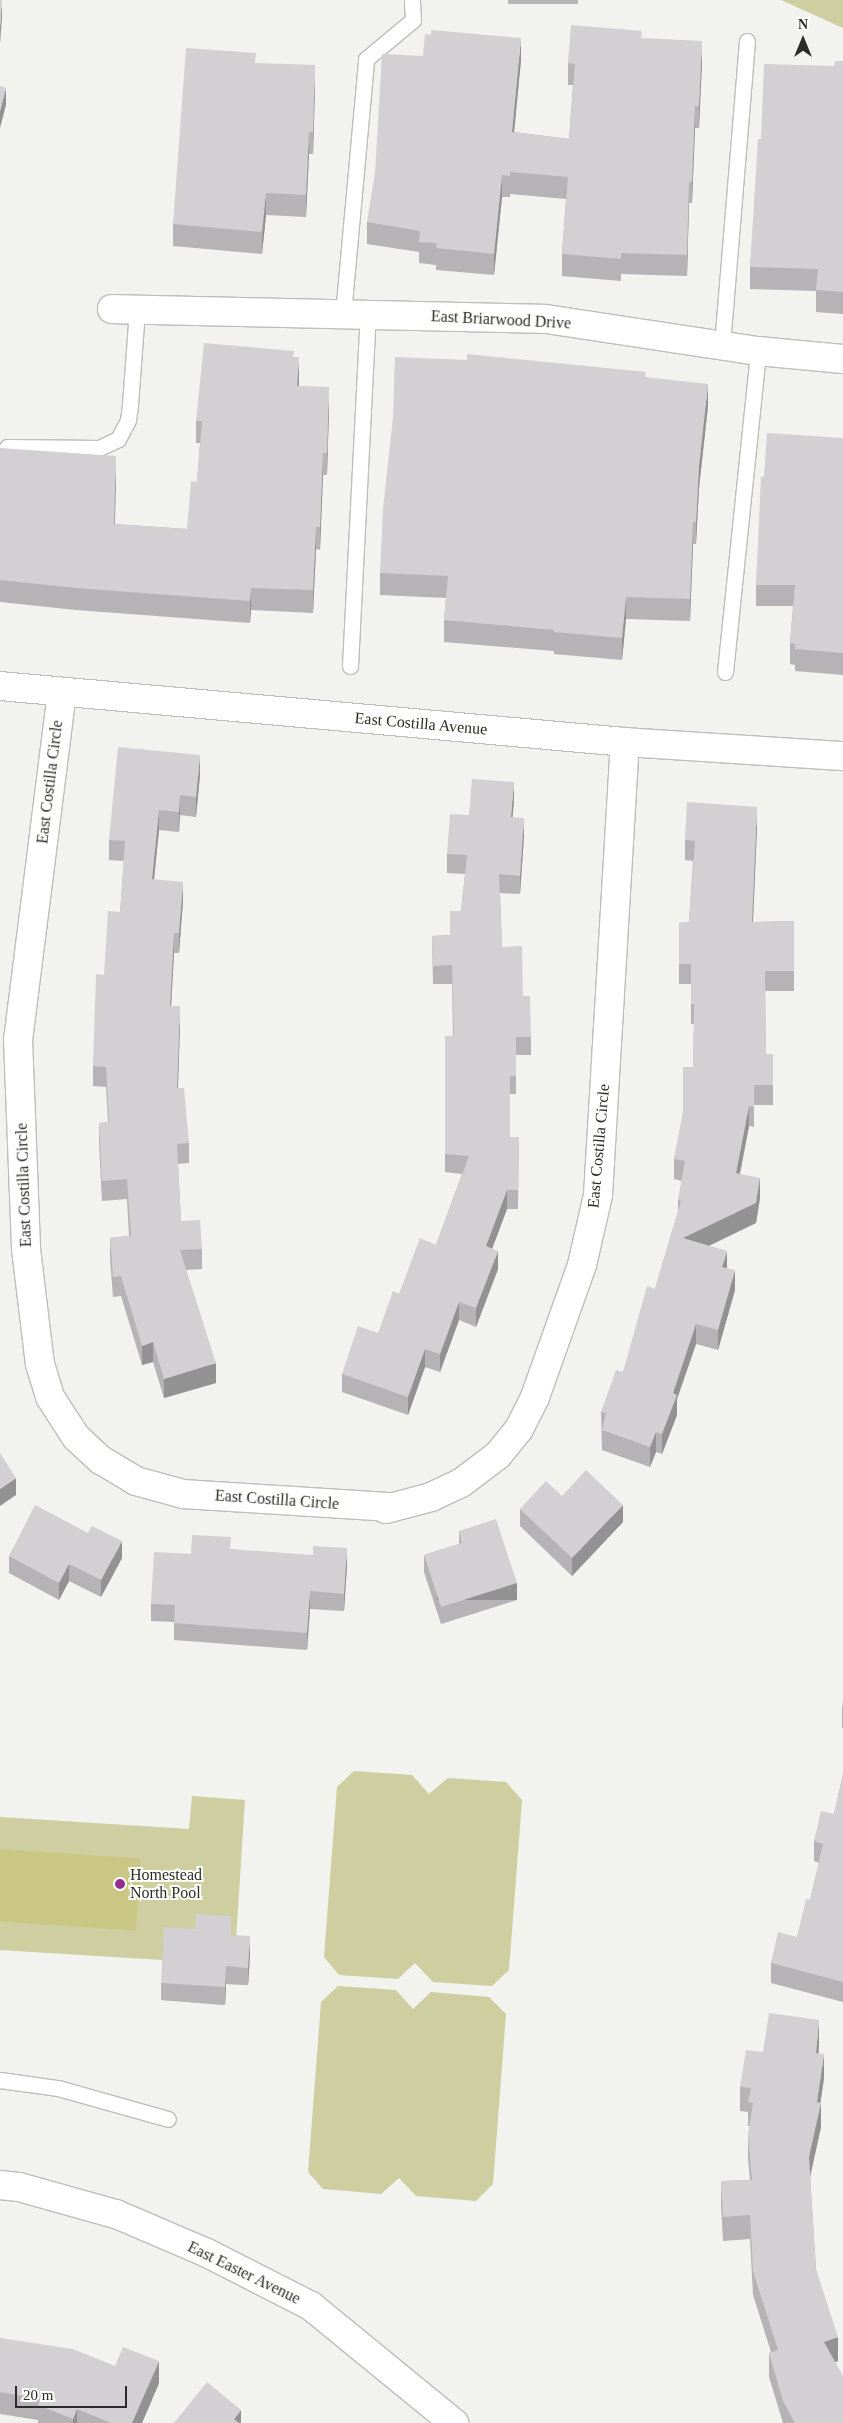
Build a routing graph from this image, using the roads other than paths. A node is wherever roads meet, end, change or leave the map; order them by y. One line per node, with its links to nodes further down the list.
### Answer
1 (412, 0): 4 (lane)
2 (747, 41): 5 (lane)
3 (125, 309): 4 (street, East Briarwood Drive); 8 (lane)
4 (356, 314): 5 (street, East Briarwood Drive); 9 (lane)
5 (722, 345): 6 (street, East Briarwood Drive)
6 (758, 351): 7 (street, East Briarwood Drive); 10 (lane)
7 (843, 359)
8 (7, 447)
9 (350, 666)
10 (725, 672)
11 (0, 686): 12 (street, East Costilla Avenue)
12 (62, 692): 13 (street, East Costilla Avenue); 13 (street, East Costilla Circle)
13 (625, 742): 14 (street, East Costilla Avenue)
14 (843, 756)
15 (0, 2080): 16 (lane)
16 (168, 2120)
17 (0, 2186): 18 (street, East Easter Avenue)
18 (454, 2423)

